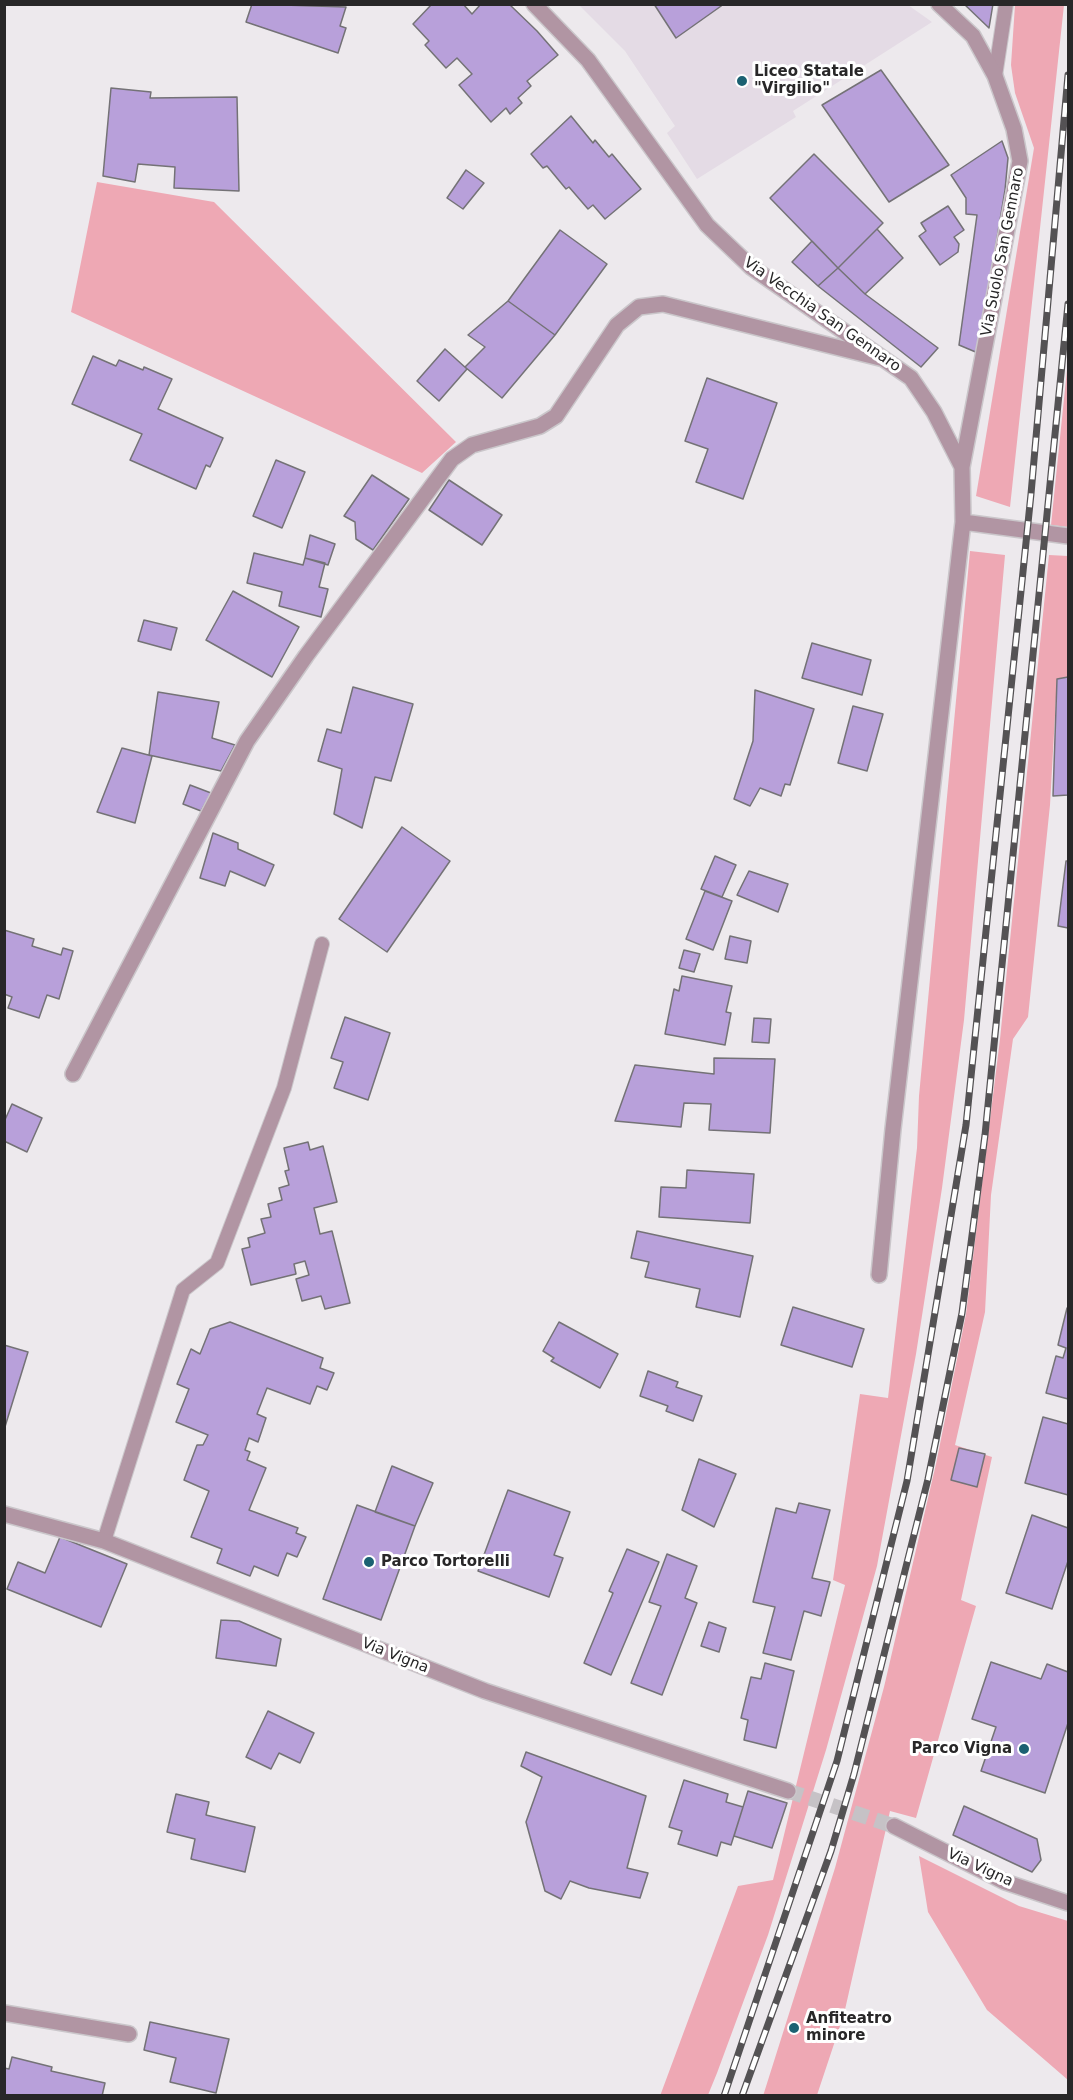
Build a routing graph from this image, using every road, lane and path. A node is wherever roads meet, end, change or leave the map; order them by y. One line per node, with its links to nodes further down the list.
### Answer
1 (534, 4): 5 (street, Via Vecchia San Gennaro)
2 (939, 4): 4 (street, Via Suolo San Gennaro)
3 (1006, 4): 4 (lane)
4 (996, 76): 6 (street, Via Suolo San Gennaro)
5 (884, 359): 6 (street, Via Vecchia San Gennaro); 10 (street)
6 (962, 467): 7 (street, Via Suolo San Gennaro)
7 (963, 522): 8 (street); 11 (street, Via Suolo San Gennaro)
8 (1068, 536)
9 (322, 944): 13 (lane)
10 (73, 1074)
11 (879, 1275)
12 (4, 1514): 13 (street, Via Vigna)
13 (104, 1541): 14 (street, Via Vigna)
14 (788, 1791)
15 (894, 1826): 16 (street, Via Vigna)
16 (1068, 1903)
17 (4, 2013): 18 (street)
18 (129, 2034)

